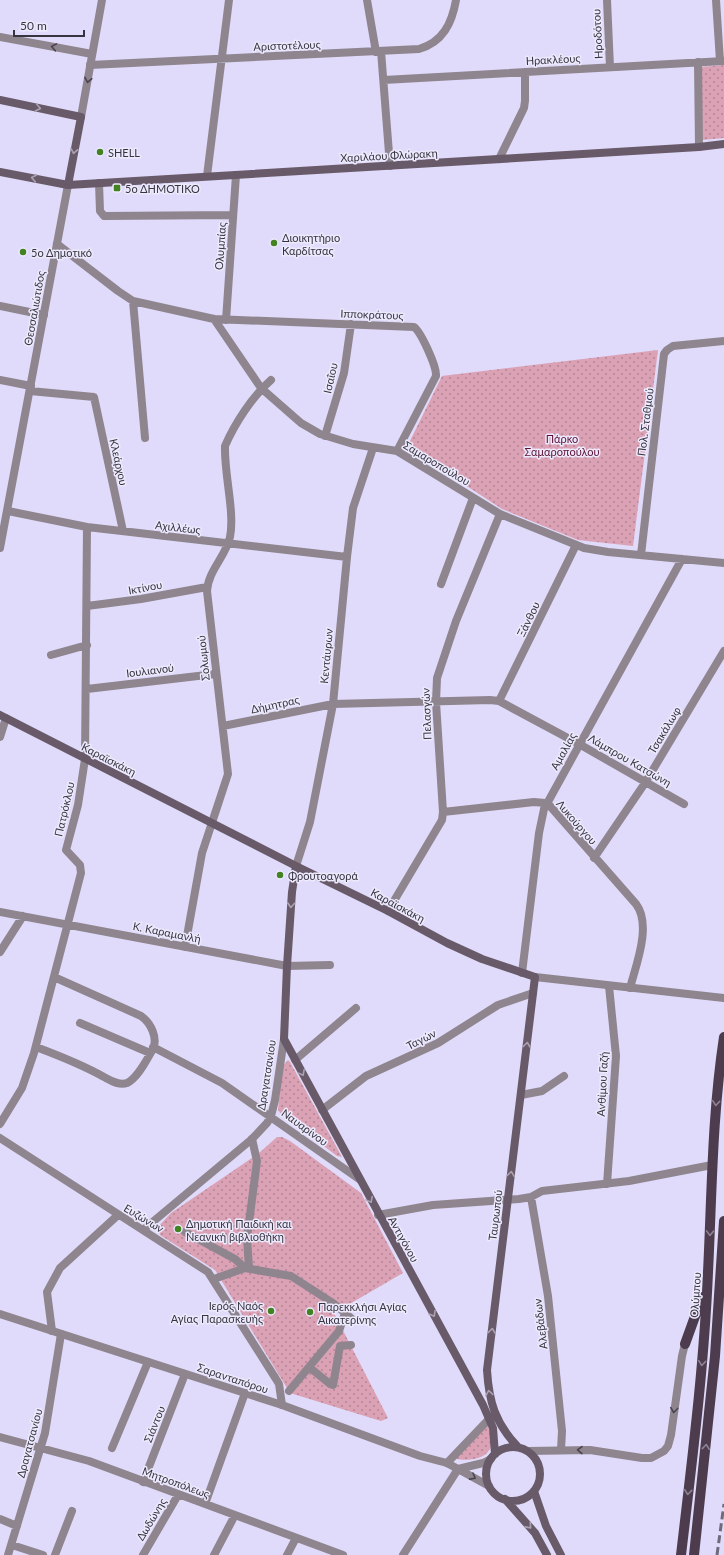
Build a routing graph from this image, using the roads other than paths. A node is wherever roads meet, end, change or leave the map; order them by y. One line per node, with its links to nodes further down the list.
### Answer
1 (102, 0): 9 (street, Θεσσαλιώτιδος)
2 (229, 0): 10 (street)
3 (367, 0): 8 (street)
4 (456, 0): 8 (street, Αριστοτέλους)
5 (607, 0): 14 (street, Ηροδότου)
6 (716, 0): 11 (street)
7 (0, 37): 9 (street, one-way to 7)
8 (379, 52): 10 (street, Αριστοτέλους); 16 (street)
9 (92, 54): 13 (street, Θεσσαλιώτιδος)
10 (221, 58): 13 (street, Αριστοτέλους); 27 (street)
11 (722, 61): 12 (street, Ηρακλέους)
12 (698, 62): 14 (street, Ηρακλέους); 20 (street)
13 (90, 65): 18 (street, Θεσσαλιώτιδος, one-way to 18)
14 (610, 67): 15 (street, Ηρακλέους)
15 (525, 72): 16 (street, Ηρακλέους); 23 (street)
16 (384, 80): 24 (street)
17 (0, 100): 18 (main road, one-way to 18)
18 (81, 117): 29 (main road, Θεσσαλιώτιδος, one-way to 29)
19 (724, 144): 21 (main road, Χαριλάου Φλώρακη)
20 (699, 147): 21 (main road, Χαριλάου Φλώρακη); 23 (main road, Χαριλάου Φλώρακη)
21 (711, 147): 22 (main road, Χαριλάου Φλώρακη)
22 (724, 149)
23 (499, 159): 24 (main road, Χαριλάου Φλώρακη)
24 (390, 166): 26 (main road, Χαριλάου Φλώρακη)
25 (0, 172): 29 (main road, Χαριλάου Φλώρακη, one-way to 25)
26 (236, 175): 27 (main road, Χαριλάου Φλώρακη); 30 (street, Ολυμπίας)
27 (207, 176): 28 (main road, Χαριλάου Φλώρακη)
28 (100, 183): 29 (main road, Χαριλάου Φλώρακη); 30 (street)
29 (68, 185): 31 (street, Θεσσαλιώτιδος)
30 (233, 215): 36 (street, Ολυμπίας)
31 (57, 244): 32 (street); 34 (street, Θεσσαλιώτιδος)
32 (134, 300): 35 (street); 44 (street)
33 (0, 306): 34 (street)
34 (44, 315): 41 (street, Θεσσαλιώτιδος)
35 (214, 320): 36 (street, Ιπποκράτους); 42 (street, Σαμαροπούλου)
36 (226, 320): 37 (street, Ιπποκράτους)
37 (351, 324): 43 (street, Ισαΐου); 46 (street, Ιπποκράτους)
38 (724, 341): 55 (street, Πολ. Σταθμού)
39 (0, 380): 41 (street)
40 (270, 380): 42 (street)
41 (31, 388): 48 (street, Θεσσαλιώτιδος); 51 (street, Κλεάρχου)
42 (261, 388): 43 (street, Σαμαροπούλου); 52 (street)
43 (325, 436): 45 (street, Σαμαροπούλου)
44 (145, 438)
45 (373, 448): 46 (street, Σαμαροπούλου); 56 (street, Κεντάυρων)
46 (397, 451): 47 (street, Σαμαροπούλου)
47 (473, 498): 49 (street, Σαμαροπούλου); 59 (street)
48 (8, 512): 50 (street, Αχιλλέως); 54 (street, Θεσσαλιώτιδος)
49 (500, 514): 53 (street, Σαμαροπούλου); 67 (street, Πελασγών)
50 (87, 527): 51 (street, Αχιλλέως); 61 (street, Πατρόκλου)
51 (123, 531): 52 (street, Αχιλλέως)
52 (228, 544): 56 (street, Αχιλλέως); 60 (street)
53 (576, 546): 55 (street, Σαμαροπούλου); 68 (street, Ξάνθου)
54 (0, 548)
55 (641, 555): 57 (street, Σαμαροπούλου)
56 (346, 557): 69 (street, Κεντάυρων)
57 (682, 559): 58 (street, Σαμαροπούλου); 73 (street, Αμαλίας)
58 (724, 563)
59 (441, 584)
60 (207, 586): 61 (street, Ικτίνου); 65 (street, Σολωμού)
61 (87, 606): 62 (street, Πατρόκλου)
62 (87, 645): 64 (street); 66 (street, Πατρόκλου)
63 (723, 651): 75 (street, Τσακάλωφ)
64 (51, 655)
65 (215, 674): 66 (street, Ιουλιανού); 71 (street, Σολωμού)
66 (87, 689): 74 (street, Πατρόκλου)
67 (436, 702): 68 (street, Λάμπρου Κατσώνη); 69 (street, Λάμπρου Κατσώνη); 78 (street, Πελασγών)
68 (499, 702): 73 (street, Λάμπρου Κατσώνη)
69 (333, 704): 71 (street, Δήμητρας); 81 (street, Κεντάυρων)
70 (3, 716): 72 (street); 74 (main road, Καραϊσκάκη)
71 (222, 726): 79 (street, Σολωμού)
72 (0, 736)
73 (579, 744): 75 (street, Λάμπρου Κατσώνη); 76 (street, Αμαλίας)
74 (85, 759): 79 (main road, Καραϊσκάκη); 85 (street, Πατρόκλου)
75 (645, 783): 77 (street, Λάμπρου Κατσώνη); 80 (street, Τσακάλωφ)
76 (546, 804): 78 (street, Λυκούργου); 80 (street, Λυκούργου); 90 (street, Αμαλίας)
77 (684, 804)
78 (443, 812): 82 (street, Πελασγών)
79 (212, 822): 81 (main road, Καραϊσκάκη); 86 (street, Σολωμού)
80 (594, 858): 94 (street, Λυκούργου)
81 (296, 866): 82 (main road, Καραϊσκάκη); 89 (main road, Δραγατσανίου, one-way to 89)
82 (388, 911): 90 (main road, Καραϊσκάκη)
83 (0, 912): 84 (street, Κ. Καραμανλή)
84 (23, 916): 85 (street, Κ. Καραμανλή); 87 (street)
85 (69, 925): 86 (street, Κ. Καραμανλή); 91 (street, Πατρόκλου)
86 (185, 947): 89 (street, Κ. Καραμανλή)
87 (0, 952)
88 (330, 965): 89 (street, Κ. Καραμανλή)
89 (287, 966): 100 (main road, Δραγατσανίου)
90 (522, 973): 92 (main road, Καραϊσκάκη)
91 (54, 977): 101 (street, Πατρόκλου); 102 (street)
92 (535, 977): 93 (street, Καραϊσκάκη); 95 (main road, Ταυρωπού)
93 (609, 986): 94 (street, Καραϊσκάκη); 113 (street, Ανθίμου Γαζή)
94 (630, 988): 96 (street, Καραϊσκάκη)
95 (533, 993): 105 (main road, Ταυρωπού, one-way to 95); 106 (street, Ταγών)
96 (724, 998)
97 (356, 1008): 103 (street)
98 (80, 1023): 102 (street, Ναυαρίνου)
99 (724, 1037): 111 (main road, Ολύμπου, one-way to 111)
100 (284, 1039): 103 (main road, Αντιγόνου); 107 (street, Δραγατσανίου)
101 (36, 1048): 102 (street); 108 (street, Πατρόκλου)
102 (152, 1050): 107 (street, Ναυαρίνου)
103 (295, 1060): 106 (main road, Αντιγόνου, one-way to 106)
104 (564, 1076): 105 (street)
105 (520, 1095): 115 (main road, Ταυρωπού, one-way to 105)
106 (322, 1110): 112 (main road, Αντιγόνου)
107 (271, 1116): 110 (street, Δραγατσανίου); 112 (street, Ναυαρίνου)
108 (0, 1124)
109 (0, 1138): 116 (street, Ευζώνων)
110 (252, 1139): 119 (street, Δραγατσανίου); 121 (street)
111 (712, 1165): 113 (street); 122 (main road, Ολύμπου, one-way to 122)
112 (359, 1179): 117 (main road, Αντιγόνου, one-way to 117)
113 (607, 1184): 114 (street)
114 (531, 1197): 115 (street); 140 (street, Αλεβάδων)
115 (508, 1200): 117 (street); 135 (main road, Ταυρωπού, one-way to 115)
116 (118, 1215): 119 (street, Ευζώνων); 125 (street)
117 (378, 1215): 135 (main road, Αντιγόνου, one-way to 135)
118 (724, 1221): 168 (main road, one-way to 118)
119 (143, 1230): 123 (street, Ευζώνων)
120 (185, 1232): 121 (street)
121 (247, 1268): 123 (street); 130 (street)
122 (708, 1272): 127 (main road); 167 (main road, Ολύμπου, one-way to 167)
123 (214, 1279): 134 (street, Ευζώνων)
124 (0, 1314): 125 (street, Σαρανταπόρου)
125 (52, 1331): 126 (street, Σαρανταπόρου)
126 (61, 1334): 129 (street, Σαρανταπόρου); 138 (street, Δραγατσανίου)
127 (685, 1344): 140 (street, one-way to 140)
128 (351, 1345): 130 (street)
129 (148, 1362): 131 (street, Σαρανταπόρου); 139 (street)
130 (309, 1367): 132 (street)
131 (185, 1374): 133 (street, Σαρανταπόρου); 145 (street, Σιάντου)
132 (289, 1391)
133 (245, 1393): 134 (street, Σαρανταπόρου); 150 (street)
134 (282, 1405): 143 (street, Σαρανταπόρου)
135 (492, 1417): 137 (main road, Ταυρωπού); 142 (main road, Αντιγόνου); 143 (street)
136 (0, 1437): 138 (street, Μητροπόλεως)
137 (518, 1447): 141 (main road); 142 (main road)
138 (40, 1448): 145 (street, Μητροπόλεως); 154 (street, Δραγατσανίου)
139 (112, 1448)
140 (561, 1450): 141 (street)
141 (528, 1451): 147 (main road)
142 (493, 1457): 144 (street); 146 (main road)
143 (447, 1463): 144 (street, Σαρανταπόρου)
144 (458, 1469): 146 (street, Σαρανταπόρου, one-way to 146); 164 (street)
145 (143, 1482): 148 (street, Μητροπόλεως)
146 (489, 1486): 149 (main road)
147 (534, 1491): 149 (main road); 166 (main road)
148 (178, 1495): 150 (street, Μητροπόλεως); 160 (street, Δωδώνης)
149 (505, 1500): 165 (main road, one-way to 165)
150 (205, 1504): 152 (street, Μητροπόλεως)
151 (72, 1511): 159 (street)
152 (235, 1515): 155 (street, Μητροπόλεως); 161 (street)
153 (0, 1519): 154 (street)
154 (17, 1526): 156 (street, Δραγατσανίου)
155 (296, 1538): 162 (street); 163 (street, Μητροπόλεως)
156 (12, 1545): 157 (street, Δραγατσανίου); 158 (street)
157 (8, 1555)
158 (43, 1555)
159 (56, 1555)
160 (143, 1555)
161 (214, 1555)
162 (287, 1555)
163 (343, 1555)
164 (403, 1555)
165 (547, 1555)
166 (561, 1555)
167 (681, 1555)
168 (694, 1555)

